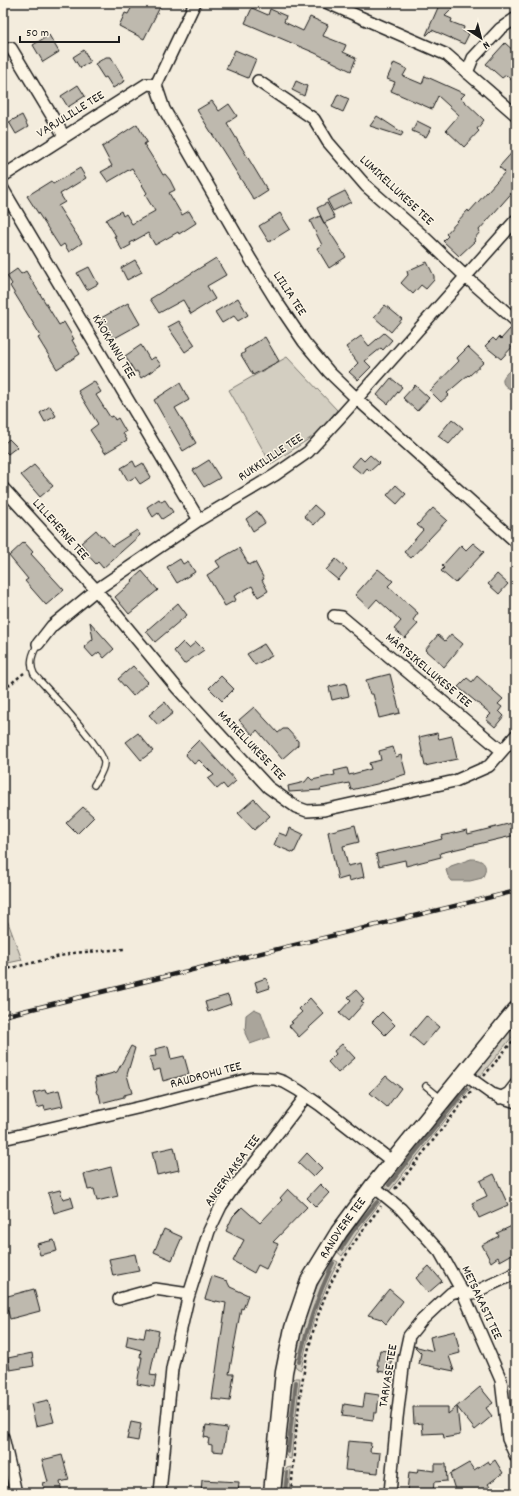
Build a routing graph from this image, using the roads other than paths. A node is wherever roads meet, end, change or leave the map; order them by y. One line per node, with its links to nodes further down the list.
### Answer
1 (194, 3): 7 (street)
2 (328, 3): 5 (street)
3 (516, 18): 5 (street)
4 (11, 48): 9 (street)
5 (467, 73): 8 (street)
6 (258, 81): 13 (street, LUMIKELLUKESE TEE)
7 (156, 85): 9 (street, VARJULILLE TEE); 15 (street, LIILIA TEE)
8 (516, 115)
9 (64, 136): 10 (street, VARJULILLE TEE)
10 (3, 176)
11 (3, 189): 17 (street, KÄOKANNU TEE)
12 (516, 220): 13 (street, RUKKILILLE TEE)
13 (466, 277): 14 (street, LUMIKELLUKESE TEE); 15 (street, RUKKILILLE TEE)
14 (516, 321)
15 (356, 398): 17 (street, RUKKILILLE TEE); 18 (street, LIILIA TEE)
16 (3, 488): 19 (street, LILLEHERNE TEE)
17 (199, 520): 19 (street, RUKKILILLE TEE)
18 (516, 542)
19 (96, 590): 21 (street, RUKKILILLE TEE); 23 (street, MAIKELLUKESE TEE)
20 (334, 616): 23 (street, MÄRTSIKELLUKESE TEE)
21 (38, 644): 24 (lane)
22 (516, 735): 23 (street, MAIKELLUKESE TEE)
23 (502, 751)
24 (94, 785)
25 (516, 1010): 26 (street, RANDVERE TEE)
26 (464, 1074): 30 (street); 31 (street, RANDVERE TEE)
27 (516, 1084): 30 (street)
28 (426, 1086): 31 (lane)
29 (306, 1096): 33 (street, RAUDROHU TEE); 34 (street, RAUDROHU TEE); 38 (street, ANGERVAKSA TEE)
30 (500, 1098): 32 (street)
31 (443, 1100): 34 (street, RANDVERE TEE)
32 (516, 1102)
33 (3, 1139)
34 (393, 1162): 35 (street, RANDVERE TEE)
35 (373, 1186): 37 (street, METSAKASTI TEE); 44 (street, RANDVERE TEE)
36 (516, 1273): 37 (street, TARVASE TEE)
37 (464, 1293): 41 (street, METSAKASTI TEE); 45 (street, TARVASE TEE)
38 (189, 1294): 39 (street); 43 (street, ANGERVAKSA TEE)
39 (120, 1299)
40 (3, 1437): 42 (street)
41 (516, 1457)
42 (16, 1493)
43 (160, 1493)
44 (272, 1493)
45 (390, 1493)

